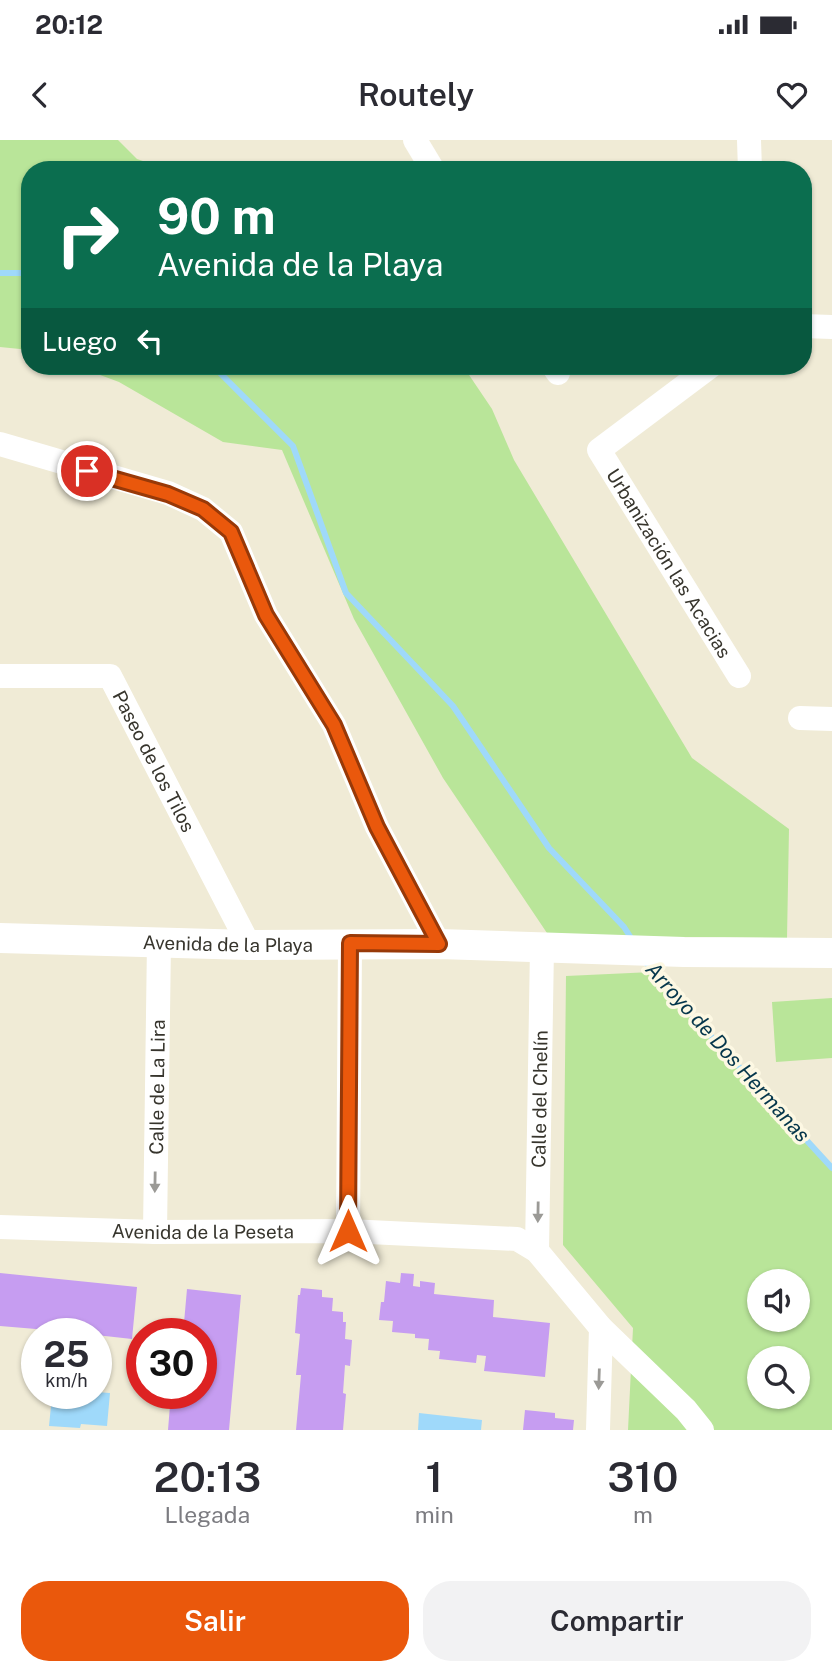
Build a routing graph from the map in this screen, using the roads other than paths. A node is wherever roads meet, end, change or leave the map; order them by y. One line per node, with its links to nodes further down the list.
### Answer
1 (415, 140): 3 (street)
2 (749, 140): 4 (street)
3 (428, 161)
4 (750, 161)
5 (812, 326): 6 (street)
6 (832, 327)
7 (699, 375): 10 (street, Urbanización las Acacias)
8 (0, 444): 16 (street)
9 (0, 676): 17 (street, Paseo de los Tilos)
10 (739, 676)
11 (800, 718): 12 (street)
12 (832, 719)
13 (0, 938): 14 (street, Avenida de la Playa)
14 (159, 942): 17 (street, Avenida de la Playa); 22 (street, Calle de La Lira, one-way to 22)
15 (350, 943): 16 (street, Avenida de la Playa); 17 (street, Avenida de la Playa); 21 (street)
16 (439, 944): 18 (street, Avenida de la Playa)
17 (248, 945)
18 (542, 947): 19 (street, Avenida de la Playa); 23 (street, Calle del Chelín, one-way to 23)
19 (832, 953)
20 (0, 1227): 22 (street, Avenida de la Peseta)
21 (348, 1231): 22 (street, Avenida de la Peseta); 23 (street, Avenida de la Peseta)
22 (155, 1232)
23 (537, 1251): 24 (street, Avenida de la Peseta)
24 (601, 1328): 25 (street, one-way to 25); 26 (street, Avenida de la Peseta)
25 (598, 1430)
26 (702, 1430)

